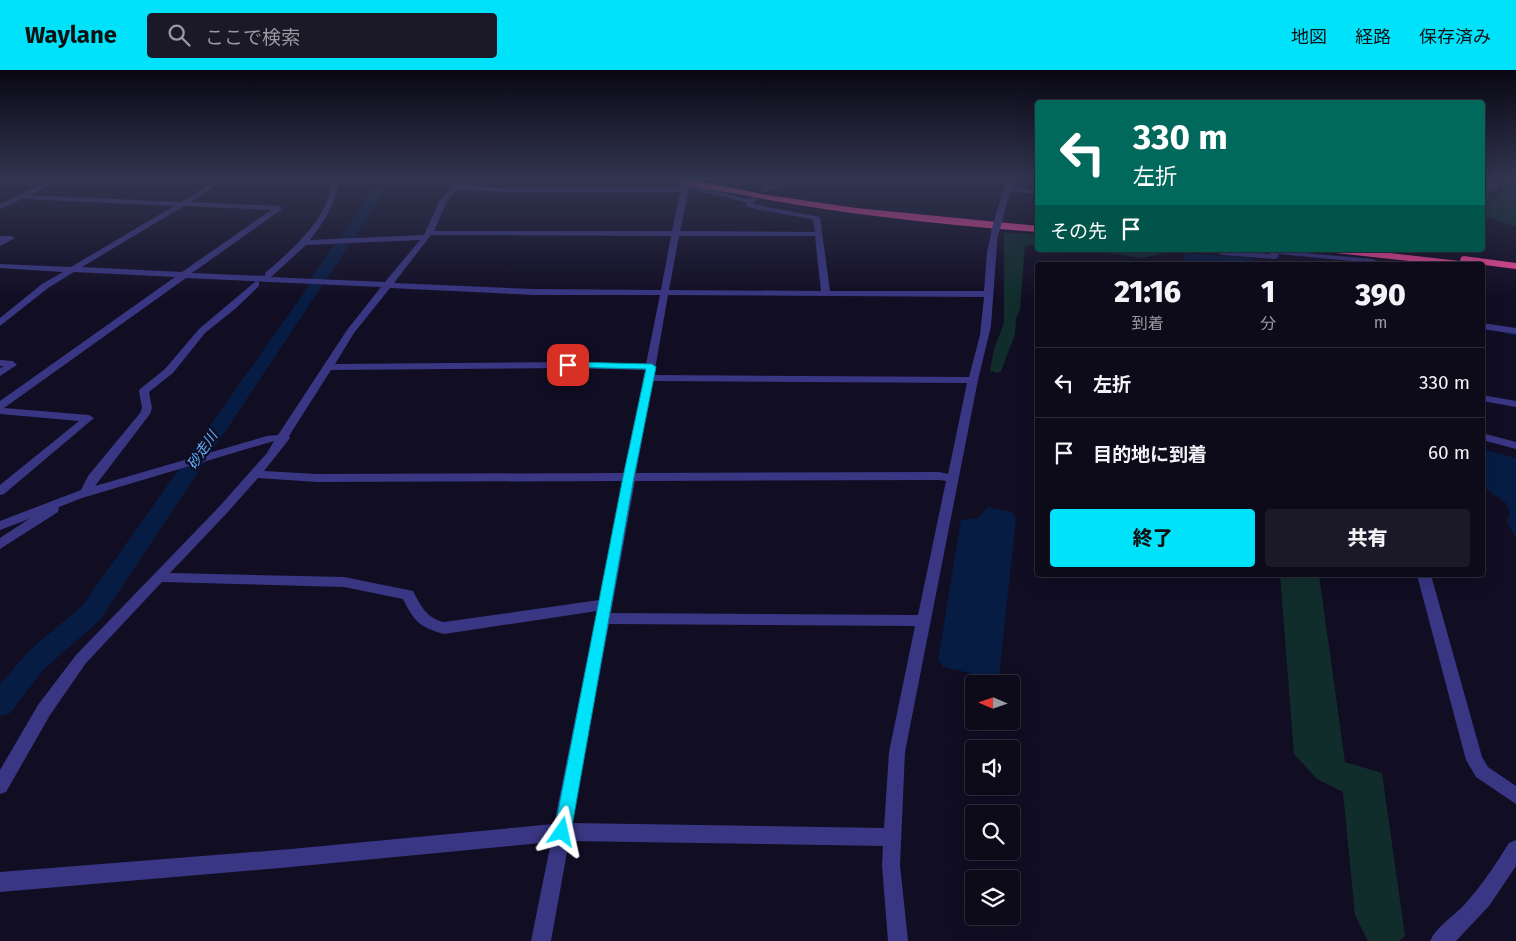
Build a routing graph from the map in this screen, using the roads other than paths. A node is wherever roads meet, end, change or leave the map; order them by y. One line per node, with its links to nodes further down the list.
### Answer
1 (156, 220): 30 (street)
2 (262, 220): 33 (street)
3 (321, 220): 16 (street)
4 (434, 220): 14 (street)
5 (679, 220): 12 (street)
6 (817, 220): 13 (street)
7 (932, 220): 11 (highway)
8 (971, 220): 10 (highway)
9 (998, 220): 38 (street, bridge)
10 (1035, 225)
11 (1035, 229)
12 (676, 234): 13 (street); 14 (street); 36 (street)
13 (818, 234): 37 (street)
14 (426, 235): 16 (street); 35 (street)
15 (0, 238): 17 (street)
16 (305, 243): 32 (street)
17 (0, 244)
18 (1273, 252): 22 (street)
19 (1288, 252): 23 (street)
20 (1354, 252): 24 (highway)
21 (1450, 252): 27 (highway)
22 (1222, 253)
23 (1377, 258): 25 (highway)
24 (1446, 262)
25 (1470, 262)
26 (1485, 263): 27 (highway)
27 (1516, 264)
28 (0, 266): 30 (street)
29 (1485, 266): 31 (highway)
30 (72, 270): 33 (street); 39 (street)
31 (1516, 271)
32 (268, 275)
33 (184, 276): 35 (street); 49 (street)
34 (256, 284): 58 (street)
35 (386, 285): 36 (street); 43 (street)
36 (666, 293): 37 (street); 44 (street)
37 (826, 293): 38 (street)
38 (987, 294): 46 (street)
39 (1, 322)
40 (1485, 326): 41 (street)
41 (1516, 331)
42 (0, 363): 45 (street)
43 (326, 367): 44 (street); 52 (street)
44 (650, 372): 46 (street); 55 (street)
45 (0, 374)
46 (973, 380): 56 (street)
47 (1485, 399): 48 (street)
48 (1516, 404)
49 (0, 406)
50 (0, 411): 57 (street)
51 (1485, 437): 53 (street)
52 (284, 438): 54 (street); 58 (street)
53 (1516, 446)
54 (255, 474): 55 (street); 62 (street)
55 (628, 477): 56 (street); 64 (street)
56 (953, 479): 65 (street)
57 (0, 491)
58 (86, 492): 59 (street)
59 (63, 500): 60 (street); 61 (street)
60 (0, 526)
61 (0, 544)
62 (159, 576): 64 (street); 66 (street)
63 (1425, 577): 67 (street)
64 (604, 611): 65 (street); 68 (street)
65 (925, 621): 69 (street)
66 (0, 786)
67 (1516, 796)
68 (562, 832): 69 (street); 71 (street); 72 (street)
69 (892, 837): 73 (street)
70 (1516, 849): 74 (street)
71 (0, 882)
72 (541, 941)
73 (898, 941)
74 (1440, 941)

